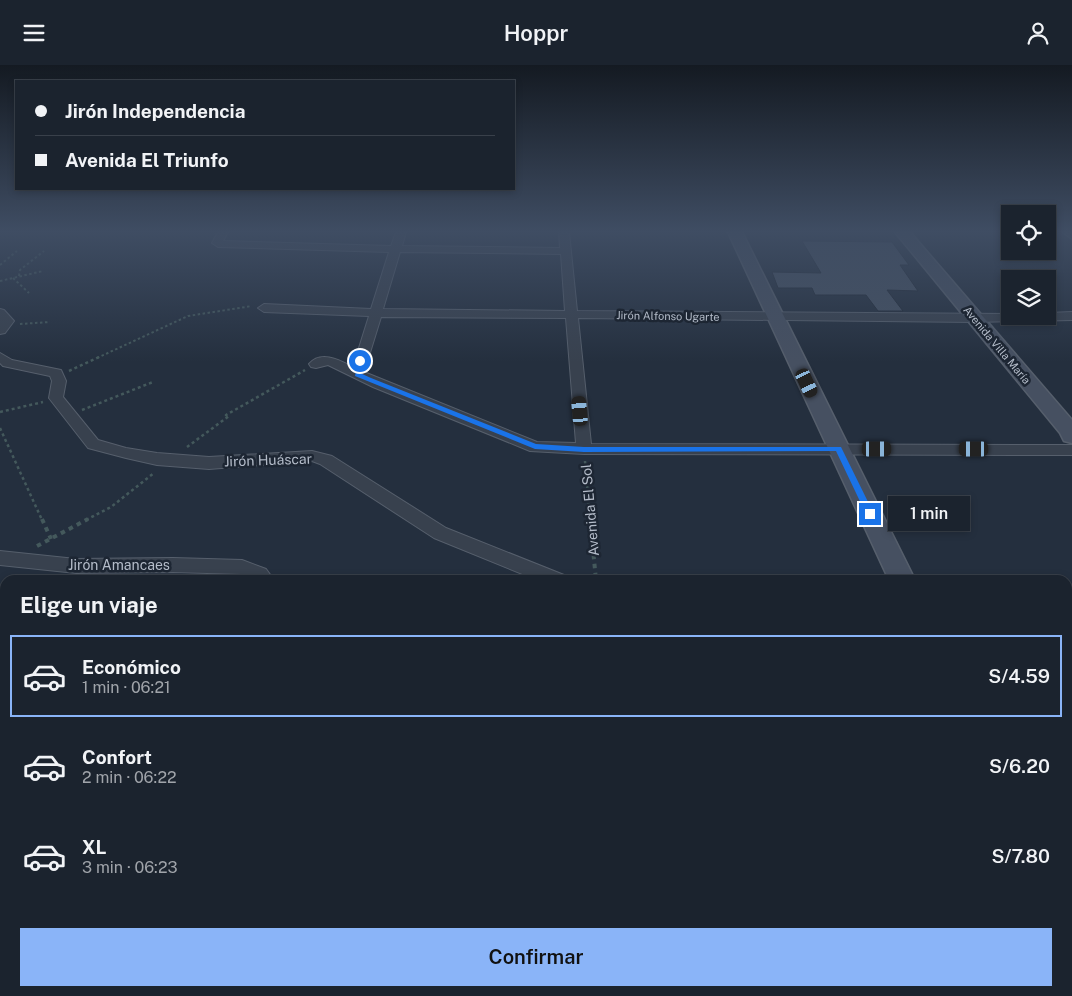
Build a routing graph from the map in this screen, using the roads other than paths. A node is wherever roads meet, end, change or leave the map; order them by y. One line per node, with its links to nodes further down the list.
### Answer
1 (388, 275): 6 (street)
2 (568, 275): 7 (street, Avenida El Sol)
3 (756, 275): 9 (street)
4 (938, 275): 10 (street, Avenida Villa María)
5 (264, 308): 6 (street, Jirón Alfonso Ugarte)
6 (377, 313): 7 (street, Jirón Alfonso Ugarte); 13 (street)
7 (572, 315): 9 (street, Jirón Alfonso Ugarte); 16 (street, Avenida El Sol)
8 (1072, 316): 10 (street, Jirón Alfonso Ugarte)
9 (776, 317): 10 (street, Jirón Alfonso Ugarte); 15 (street)
10 (974, 318): 14 (street, Avenida Villa María)
11 (0, 357): 20 (street, Jirón Huáscar)
12 (316, 364): 13 (street)
13 (357, 374): 16 (street)
14 (1072, 436)
15 (838, 448): 16 (street); 17 (street); 21 (street)
16 (584, 449)
17 (1072, 450)
18 (0, 558): 19 (street, Jirón Amancaes)
19 (260, 575)
20 (545, 575)
21 (900, 575)

